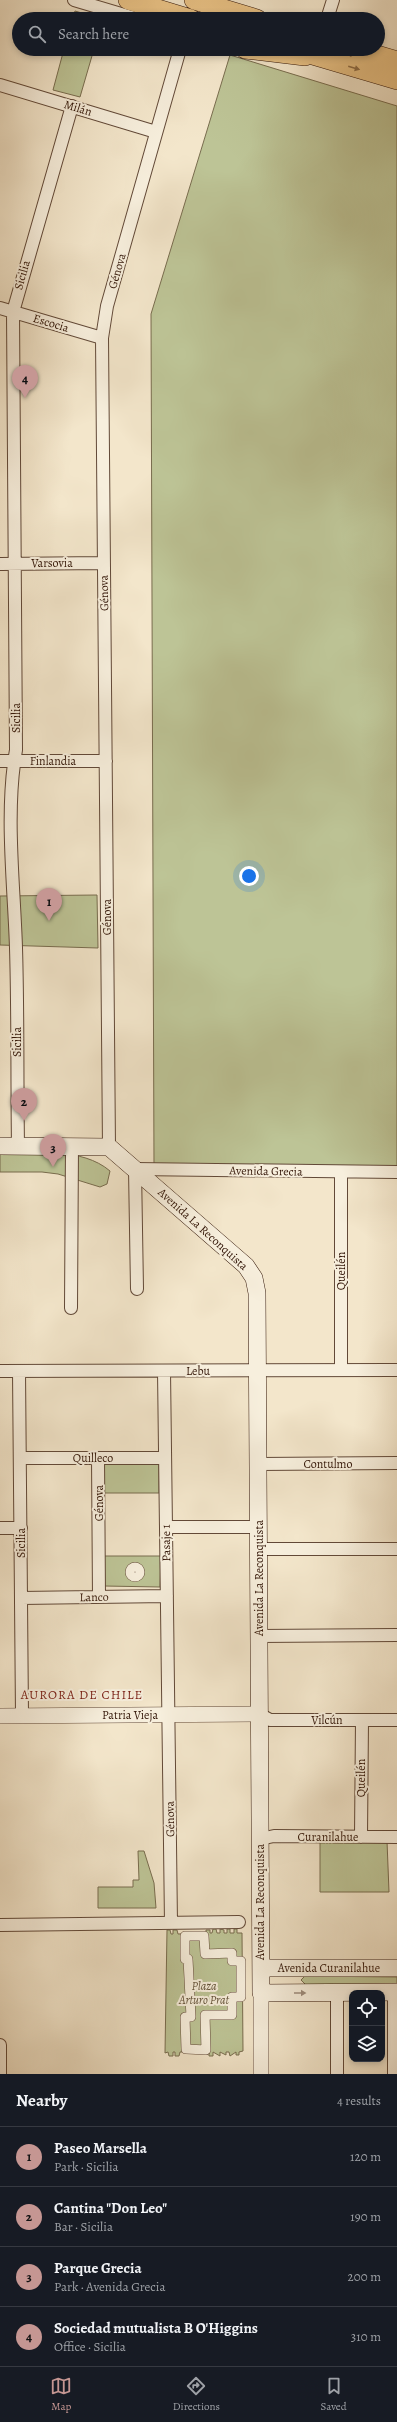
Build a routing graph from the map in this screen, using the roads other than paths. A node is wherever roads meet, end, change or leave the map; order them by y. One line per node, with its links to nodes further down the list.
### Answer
1 (74, 0): 6 (street)
2 (128, 0): 7 (main road)
3 (194, 0): 5 (main road)
4 (333, 0): 9 (street)
5 (214, 3): 8 (main road)
6 (114, 12)
7 (168, 12)
8 (238, 12)
9 (329, 12)
10 (178, 56): 17 (street, Génova)
11 (317, 56): 14 (main road, one-way to 14)
12 (380, 56): 13 (main road)
13 (397, 61)
14 (397, 80)
15 (0, 85): 16 (street, Milán)
16 (72, 106): 17 (street, Milán); 19 (street, Sicilia)
17 (156, 132): 20 (street, Génova)
18 (0, 308): 19 (street, Escocia)
19 (13, 312): 20 (street, Escocia); 23 (street, Sicilia)
20 (102, 338): 21 (street, Génova)
21 (104, 563): 23 (street, Varsovia); 24 (street, Génova)
22 (0, 564): 23 (street, Varsovia)
23 (15, 564): 26 (street, Sicilia)
24 (106, 760): 26 (street, Finlandia); 30 (street, Génova)
25 (0, 761): 26 (street, Finlandia)
26 (14, 761): 29 (street, Sicilia)
27 (72, 1145): 29 (main road); 30 (main road); 35 (street)
28 (0, 1146): 29 (main road)
29 (18, 1146)
30 (109, 1147): 31 (main road, Avenida La Reconquista)
31 (135, 1169): 32 (street, Avenida Grecia); 34 (street); 36 (main road, Avenida La Reconquista)
32 (341, 1172): 33 (street, Avenida Grecia); 37 (street, Queilén)
33 (397, 1172)
34 (137, 1289)
35 (71, 1308)
36 (258, 1370): 37 (street, Lebu); 40 (street, Lebu); 46 (main road, Avenida La Reconquista)
37 (341, 1370): 38 (street, Lebu)
38 (397, 1370)
39 (19, 1371): 40 (street, Lebu); 41 (street, Lebu); 42 (street, Sicilia)
40 (164, 1371): 44 (street, Pasaje 1)
41 (0, 1372)
42 (20, 1458): 43 (street, Quilleco); 50 (street, Sicilia)
43 (98, 1458): 44 (street, Quilleco); 54 (street, Génova)
44 (165, 1458): 47 (street, Pasaje 1)
45 (397, 1463): 46 (street, Contulmo)
46 (258, 1464): 48 (main road, Avenida La Reconquista)
47 (166, 1527): 48 (street); 53 (street, Pasaje 1)
48 (258, 1527): 51 (main road, Avenida La Reconquista)
49 (0, 1528): 50 (street)
50 (20, 1528): 55 (street, Sicilia)
51 (258, 1549): 52 (street); 57 (main road, Avenida La Reconquista)
52 (397, 1549)
53 (167, 1596): 54 (street, Lanco); 60 (street, Pasaje 1)
54 (99, 1597): 55 (street, Lanco)
55 (21, 1598): 59 (street, Sicilia)
56 (397, 1635): 57 (street)
57 (259, 1636): 58 (main road, Avenida La Reconquista)
58 (259, 1714): 60 (street, Patria Vieja); 62 (street, Vilcún); 66 (main road, Avenida La Reconquista)
59 (22, 1715): 60 (street, Patria Vieja); 61 (street, Patria Vieja)
60 (168, 1715): 68 (street, Génova)
61 (0, 1716)
62 (362, 1720): 63 (street, Vilcún); 64 (street, Queilén)
63 (397, 1720)
64 (361, 1837): 65 (street, Curanilahue); 66 (street, Curanilahue)
65 (397, 1837)
66 (260, 1839): 71 (main road, Avenida La Reconquista)
67 (239, 1922): 68 (street)
68 (171, 1923): 69 (street)
69 (0, 1925)
70 (204, 1936): 70 (street)
71 (260, 1968): 72 (main road, Avenida Curanilahue); 75 (main road, Avenida La Reconquista)
72 (397, 1968)
73 (338, 1992): 74 (main road, Avenida Curanilahue); 75 (main road, Avenida Curanilahue, one-way to 73); 79 (street)
74 (396, 1992): 80 (street)
75 (261, 1993): 78 (street, Avenida La Reconquista)
76 (0, 2045): 77 (street)
77 (0, 2074)
78 (261, 2074)
79 (337, 2074)
80 (394, 2074)

